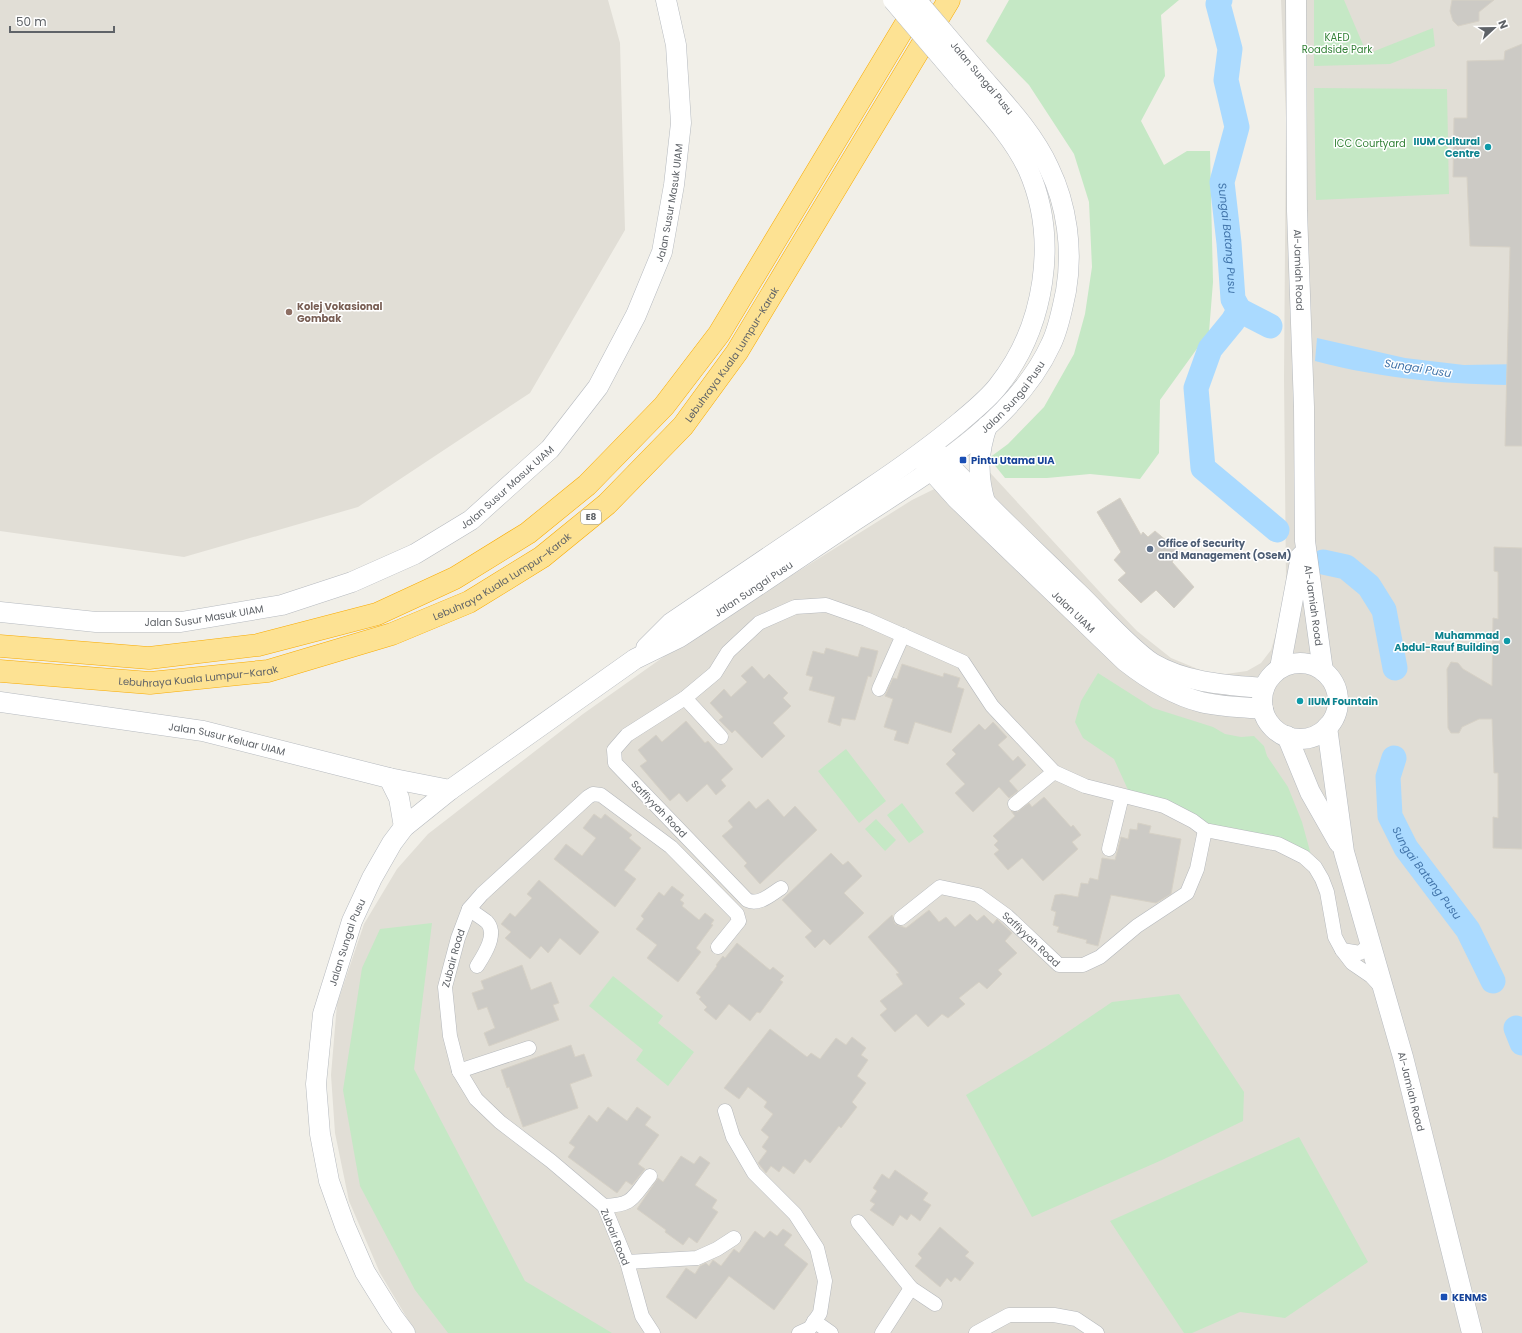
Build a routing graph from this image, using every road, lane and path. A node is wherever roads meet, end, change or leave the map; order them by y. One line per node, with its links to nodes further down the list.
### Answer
1 (666, 0): 16 (main road, Jalan Susur Masuk UIAM)
2 (893, 0): 7 (main road, Jalan Sungai Pusu, bridge)
3 (916, 0): 7 (main road, Jalan Sungai Pusu, bridge)
4 (919, 0): 18 (highway, Lebuhraya Kuala Lumpur–Karak)
5 (949, 0): 21 (highway, Lebuhraya Kuala Lumpur–Karak / E8)
6 (1296, 0): 14 (main road, Al-Jamiah Road)
7 (967, 73): 8 (main road, Jalan Sungai Pusu); 9 (main road, Jalan Sungai Pusu)
8 (987, 426): 10 (main road, Jalan Sungai Pusu); 13 (main road)
9 (925, 451): 10 (main road, Jalan UIAM); 19 (main road, Jalan Sungai Pusu)
10 (938, 466): 11 (main road, Jalan Sungai Pusu); 12 (main road, Jalan UIAM); 13 (main road, Jalan UIAM)
11 (907, 486): 12 (main road); 19 (main road, Jalan Sungai Pusu)
12 (957, 499): 15 (main road, Jalan UIAM)
13 (985, 502): 15 (main road, Jalan UIAM)
14 (1304, 540): 20 (main road, Al-Jamiah Road); 22 (main road, Al-Jamiah Road)
15 (1074, 601): 23 (main road, Jalan UIAM); 27 (main road, Jalan UIAM)
16 (0, 612)
17 (903, 635): 24 (street); 25 (street, Saffiyyah Road); 31 (street, Saffiyyah Road)
18 (0, 646)
19 (635, 659): 33 (main road, Jalan Sungai Pusu)
20 (1280, 668): 22 (main road); 23 (main road)
21 (0, 671)
22 (1323, 671): 28 (main road, Al-Jamiah Road)
23 (1264, 688): 27 (main road)
24 (879, 689)
25 (686, 698): 30 (street); 40 (street, Saffiyyah Road)
26 (0, 702): 32 (main road, Jalan Susur Keluar UIAM)
27 (1263, 709): 29 (main road, Al-Jamiah Road)
28 (1326, 727): 29 (main road, Al-Jamiah Road); 39 (main road, Al-Jamiah Road)
29 (1287, 736): 39 (main road, Al-Jamiah Road)
30 (721, 737)
31 (1054, 772): 34 (street, Saffiyyah Road); 35 (street)
32 (389, 778): 33 (main road, Jalan Susur Keluar UIAM); 36 (main road)
33 (450, 790): 36 (main road, Jalan Sungai Pusu)
34 (1122, 796): 37 (street, Saffiyyah Road); 38 (street)
35 (1015, 804)
36 (404, 827): 59 (main road, Jalan Sungai Pusu)
37 (1205, 830): 42 (street, Saffiyyah Road); 45 (street, Saffiyyah Road)
38 (1109, 849)
39 (1344, 852): 43 (main road, Al-Jamiah Road)
40 (781, 888)
41 (469, 909): 44 (street, Zubair Road); 46 (street); 49 (street, Zubair Road)
42 (901, 918)
43 (1369, 945): 45 (street); 47 (main road, Al-Jamiah Road)
44 (718, 947)
45 (1342, 950): 47 (street, Saffiyyah Road)
46 (477, 966)
47 (1383, 990): 66 (main road, Al-Jamiah Road)
48 (529, 1048): 49 (street)
49 (459, 1071): 52 (street, Zubair Road)
50 (725, 1111): 58 (street)
51 (650, 1176): 52 (street)
52 (604, 1206): 55 (street, Zubair Road)
53 (858, 1222): 56 (street)
54 (734, 1238): 55 (street)
55 (627, 1262): 60 (street, Zubair Road)
56 (911, 1288): 57 (street); 63 (street)
57 (935, 1304)
58 (814, 1321): 61 (street); 62 (street)
59 (405, 1333)
60 (653, 1333)
61 (799, 1333)
62 (831, 1333)
63 (882, 1333)
64 (976, 1333): 65 (street)
65 (1097, 1333)
66 (1472, 1333)

